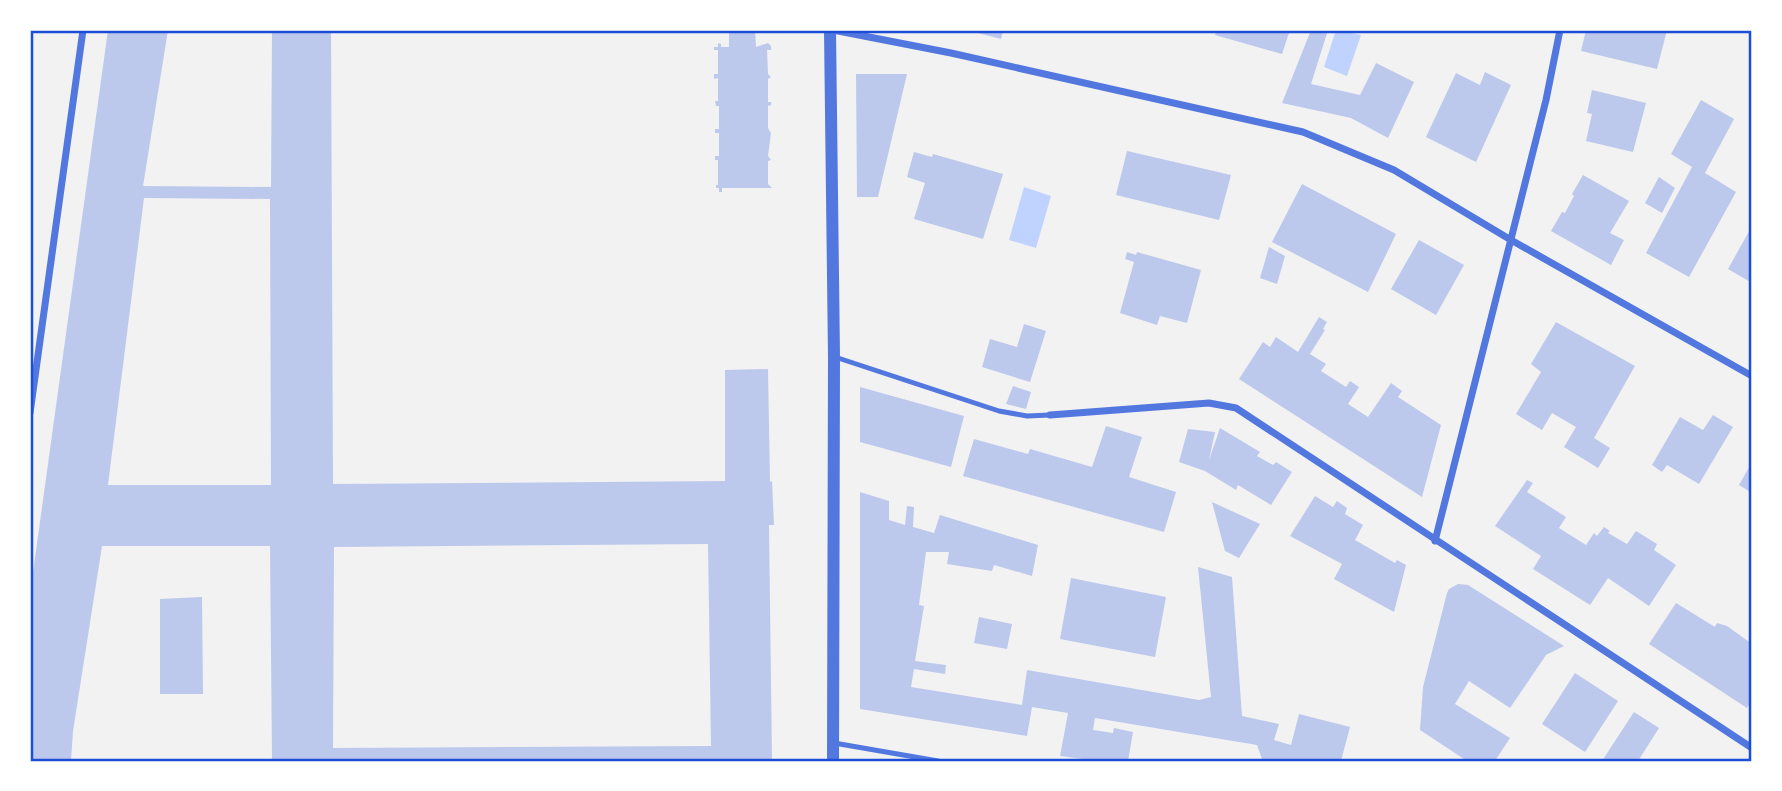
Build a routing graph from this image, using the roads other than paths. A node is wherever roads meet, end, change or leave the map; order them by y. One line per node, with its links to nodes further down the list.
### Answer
1 (83, 30): 7 (street)
2 (832, 30): 4 (street); 5 (street)
3 (1560, 30): 4 (street)
4 (1511, 240): 6 (street); 9 (street)
5 (834, 357): 8 (lane); 10 (street)
6 (1752, 376)
7 (30, 413)
8 (1050, 415): 9 (street)
9 (1435, 541): 11 (street)
10 (834, 743): 12 (street); 13 (lane)
11 (1752, 748)
12 (833, 761)
13 (938, 761)

